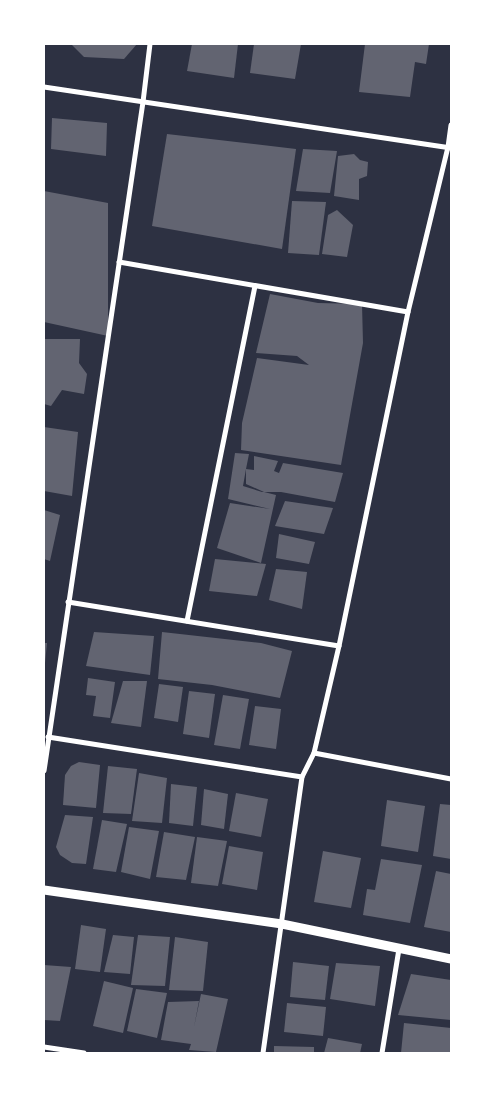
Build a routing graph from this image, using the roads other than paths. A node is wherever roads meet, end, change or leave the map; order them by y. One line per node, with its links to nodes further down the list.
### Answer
1 (150, 44): 3 (street)
2 (44, 86): 3 (street)
3 (143, 102): 5 (street); 6 (street)
4 (451, 125): 5 (street)
5 (450, 148): 8 (street)
6 (119, 262): 7 (street); 9 (street)
7 (255, 286): 8 (street); 10 (street)
8 (408, 312): 11 (street)
9 (68, 602): 10 (street); 12 (street)
10 (186, 621): 11 (street)
11 (338, 646): 13 (street)
12 (48, 737): 14 (street); 15 (street)
13 (314, 752): 15 (street); 16 (street)
14 (44, 771)
15 (302, 776): 18 (street)
16 (451, 779)
17 (44, 890): 18 (street)
18 (282, 924): 19 (street); 23 (street)
19 (398, 949): 20 (street); 24 (street)
20 (451, 959)
21 (44, 1046): 22 (street)
22 (84, 1053)
23 (263, 1053)
24 (382, 1053)

